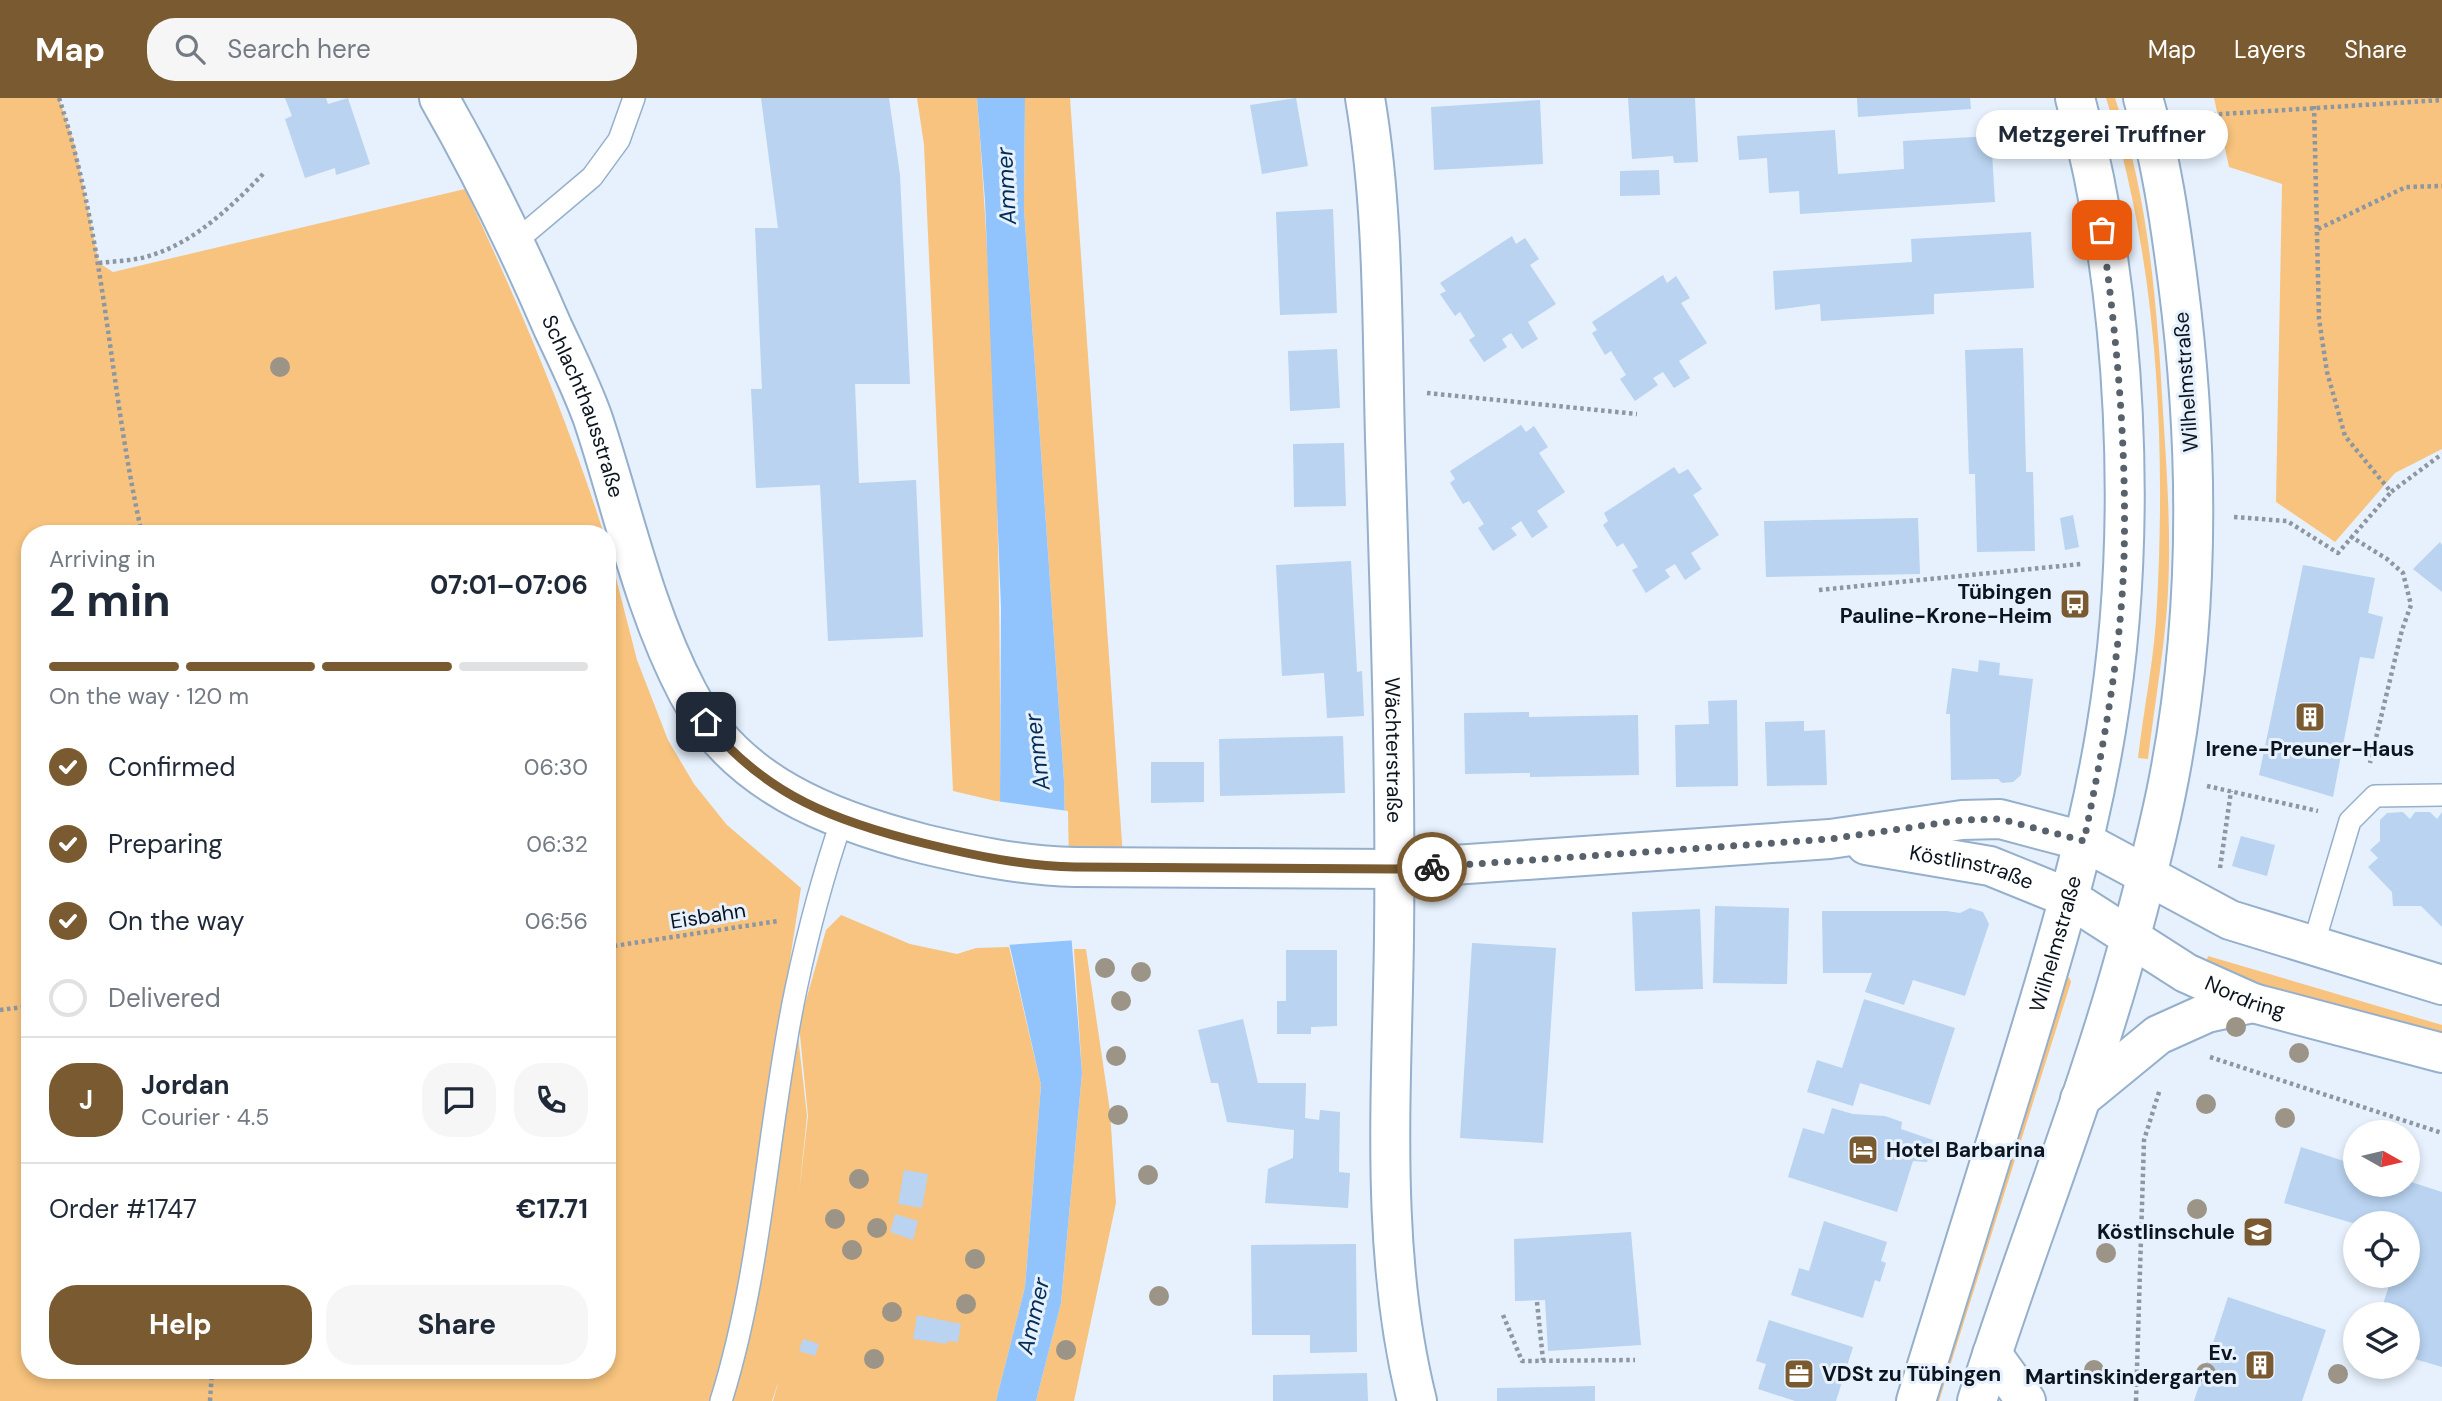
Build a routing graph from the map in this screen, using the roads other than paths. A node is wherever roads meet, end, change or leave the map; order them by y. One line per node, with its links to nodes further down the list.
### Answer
1 (439, 98): 6 (street, Schlachthausstraße)
2 (634, 98): 6 (lane)
3 (1366, 98): 11 (street, Wächterstraße)
4 (2076, 98): 10 (street, Wilhelmstraße)
5 (2146, 109): 12 (street, Wilhelmstraße)
6 (515, 242): 8 (street, Schlachthausstraße)
7 (2442, 794): 15 (lane)
8 (842, 820): 11 (street, Köstlinstraße); 21 (lane)
9 (1830, 839): 10 (street, Köstlinstraße); 11 (street, Köstlinstraße); 13 (street, Köstlinstraße)
10 (2084, 841): 12 (street); 13 (street, Wilhelmstraße)
11 (1395, 869): 22 (street, Wächterstraße)
12 (2147, 873): 14 (street, Wilhelmstraße); 15 (street)
13 (2069, 898): 14 (street, Nordring); 23 (street, Wilhelmstraße)
14 (2130, 938): 17 (street, Nordring); 19 (street, Wilhelmstraße)
15 (2313, 946): 16 (street)
16 (2442, 985)
17 (2253, 1003): 18 (street, Nordring); 19 (street)
18 (2442, 1053)
19 (2080, 1099): 20 (street, Wilhelmstraße)
20 (1992, 1354): 24 (street, Wilhelmstraße); 25 (street)
21 (721, 1401)
22 (1417, 1401)
23 (1916, 1401)
24 (1977, 1401)
25 (2026, 1401)

